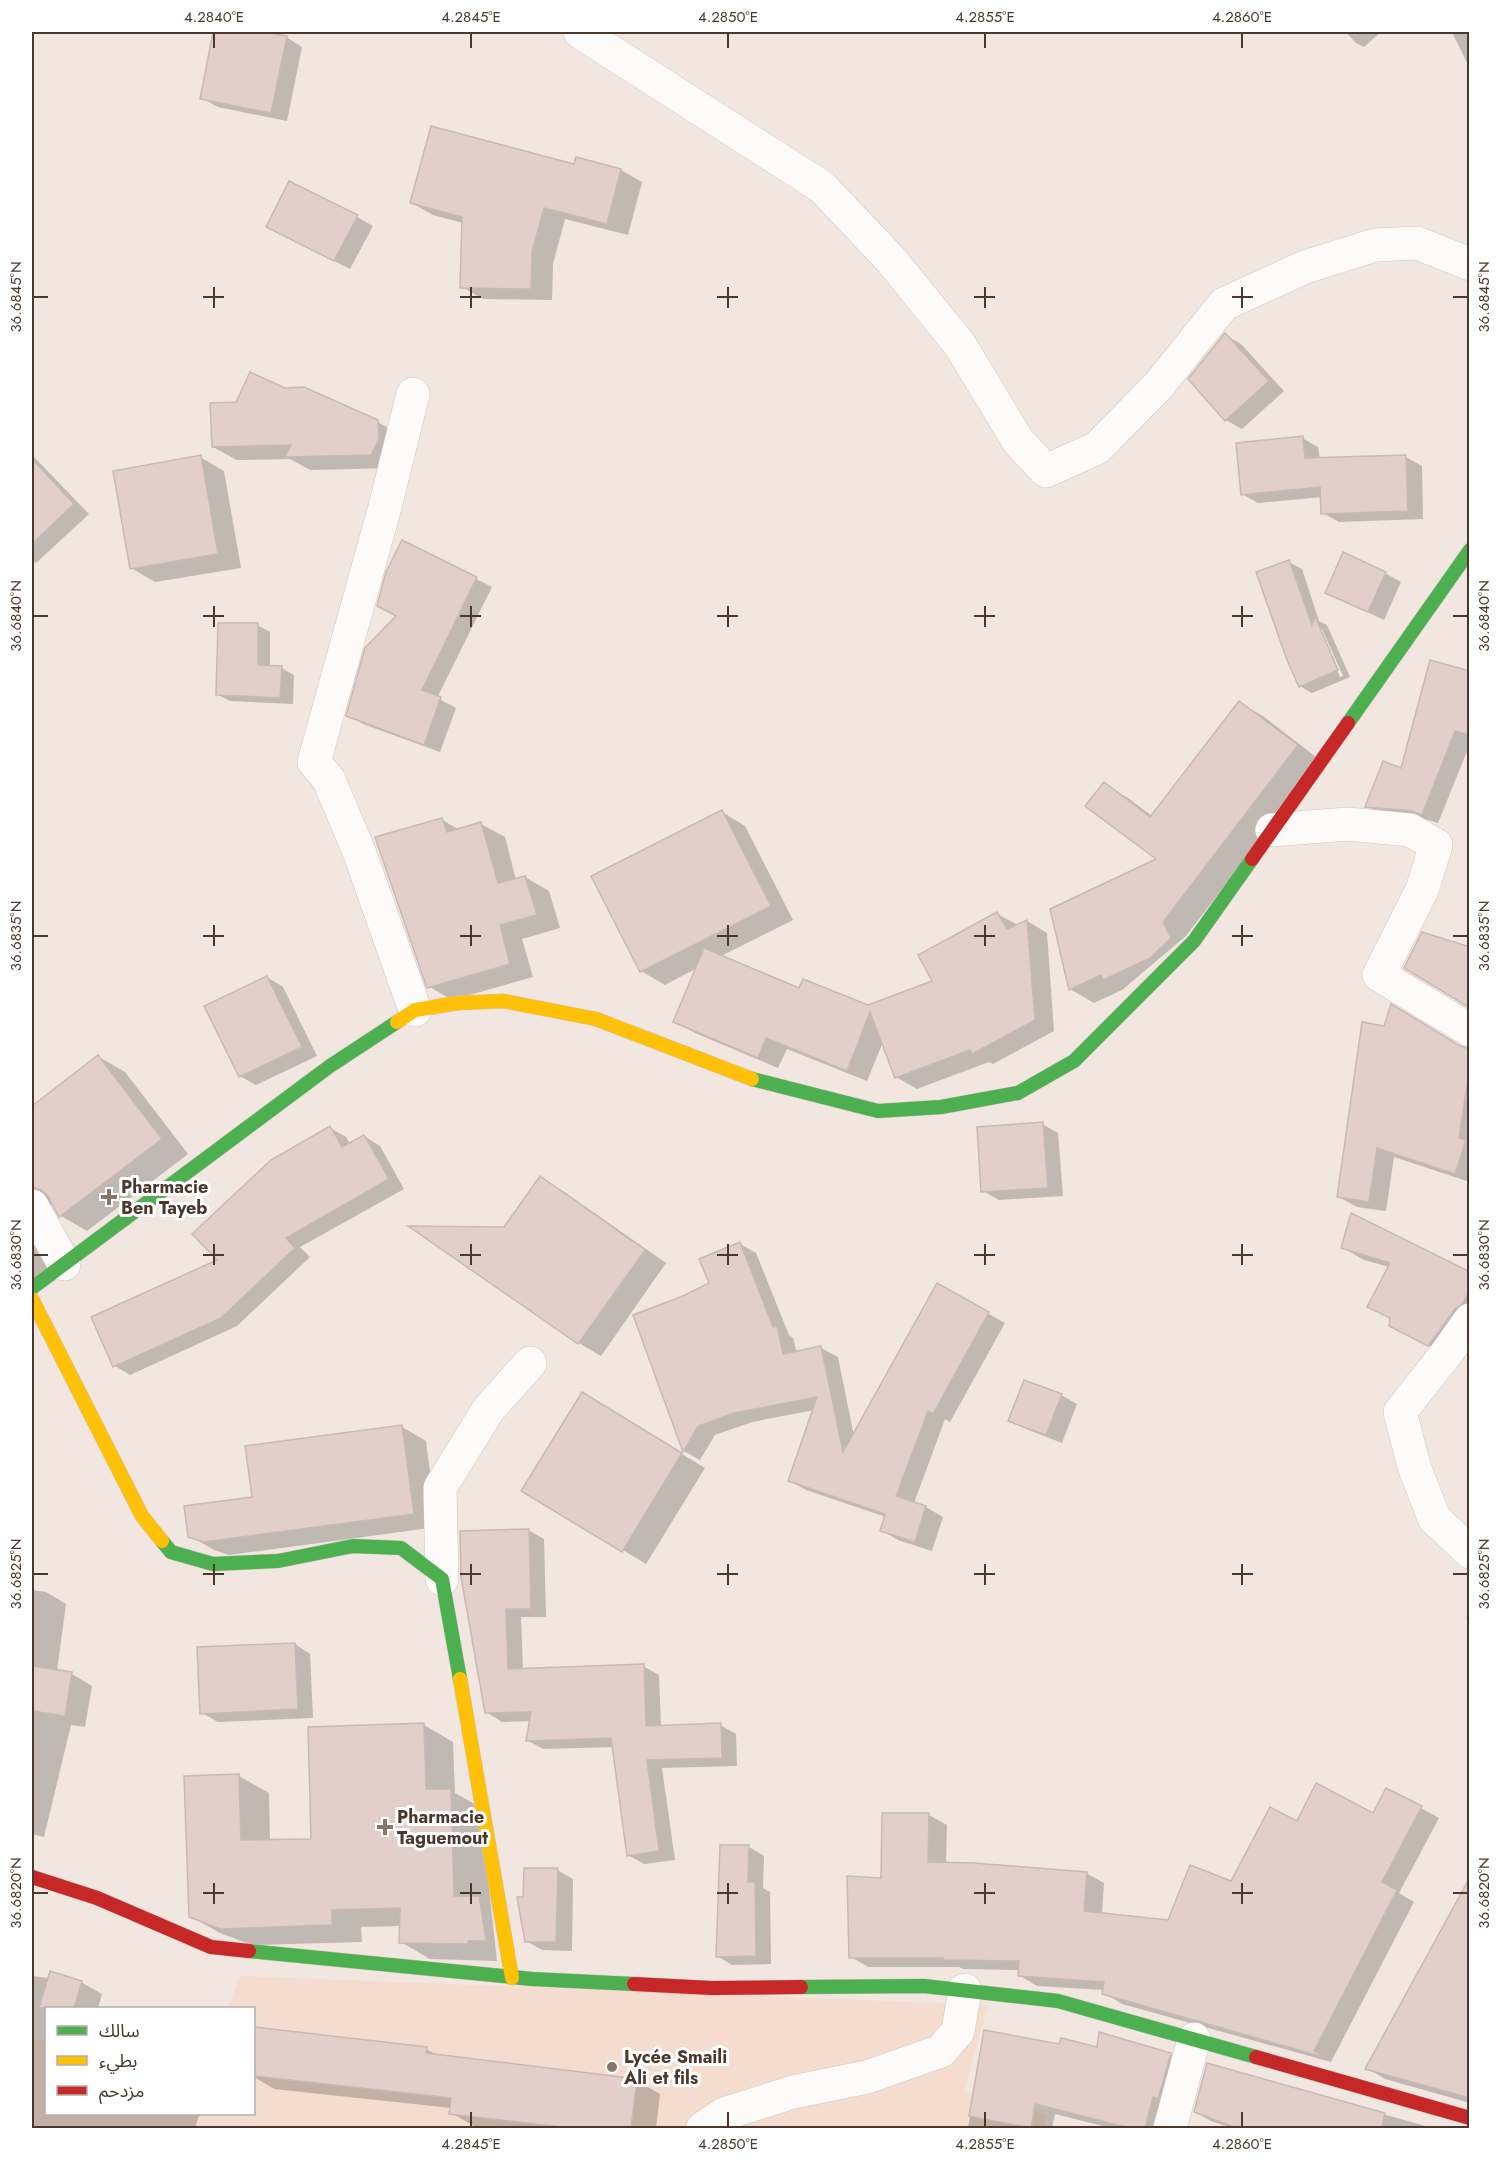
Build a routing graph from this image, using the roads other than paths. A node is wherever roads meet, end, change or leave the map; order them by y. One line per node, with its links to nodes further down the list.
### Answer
1 (580, 32): 2 (street)
2 (1470, 264)
3 (413, 394): 6 (street)
4 (1470, 550): 5 (street)
5 (1272, 830): 6 (street); 7 (street)
6 (415, 1010): 9 (street)
7 (1470, 1030)
8 (32, 1206): 9 (street)
9 (64, 1264): 10 (street)
10 (32, 1288)
11 (32, 1299): 15 (street)
12 (1470, 1320): 14 (street)
13 (530, 1363): 15 (street)
14 (1470, 1552)
15 (442, 1579): 17 (street)
16 (32, 1877): 17 (street)
17 (512, 1978): 18 (street)
18 (965, 1990): 19 (street); 21 (street)
19 (1194, 2039): 20 (street); 22 (street)
20 (1470, 2118)
21 (704, 2128)
22 (1170, 2128)

